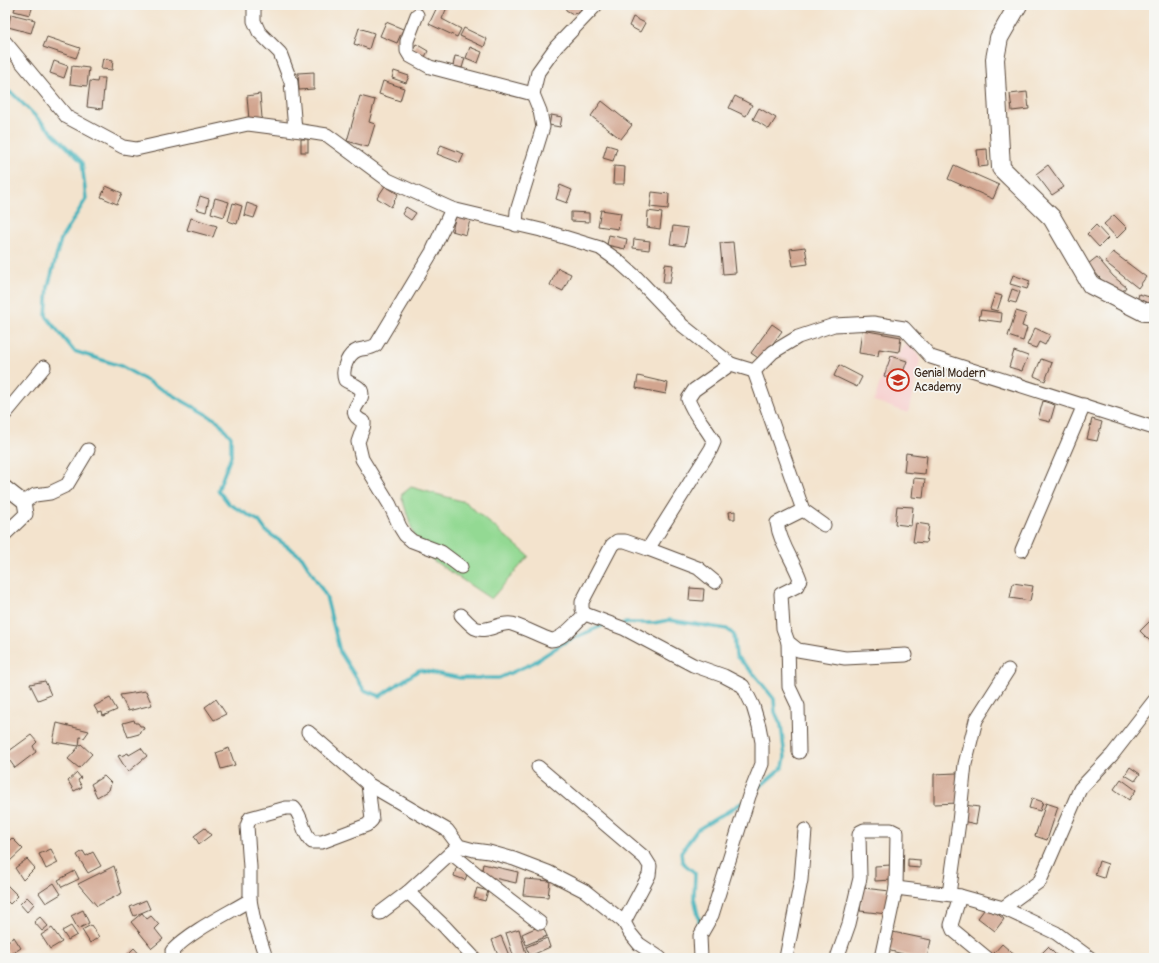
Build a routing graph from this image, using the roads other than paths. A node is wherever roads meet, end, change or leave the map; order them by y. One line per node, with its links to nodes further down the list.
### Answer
1 (254, 5): 7 (street)
2 (596, 5): 6 (street)
3 (1018, 5): 10 (street)
4 (417, 15): 6 (street)
5 (5, 42): 7 (street)
6 (532, 94): 9 (street)
7 (295, 130): 8 (street)
8 (452, 209): 9 (street); 25 (street)
9 (516, 225): 11 (street)
10 (1154, 312)
11 (731, 364): 13 (street); 23 (street)
12 (44, 367): 15 (street)
13 (754, 371): 14 (street); 20 (street)
14 (1084, 405): 16 (street); 24 (street)
15 (5, 414)
16 (1154, 428)
17 (88, 450): 19 (street)
18 (5, 488): 19 (street)
19 (24, 502): 22 (street)
20 (803, 510): 21 (street); 29 (street)
21 (824, 525)
22 (5, 534)
23 (648, 549): 26 (street); 27 (street)
24 (1022, 550)
25 (460, 567)
26 (715, 582)
27 (585, 614): 28 (street); 51 (street)
28 (461, 615)
29 (788, 642): 30 (street); 34 (street)
30 (906, 655)
31 (1008, 670): 41 (street)
32 (1154, 701): 43 (street)
33 (308, 732): 36 (street)
34 (799, 752)
35 (538, 768): 45 (street)
36 (368, 784): 38 (street); 42 (street)
37 (805, 830): 52 (street)
38 (455, 849): 40 (street); 45 (street); 46 (street)
39 (896, 888): 41 (street); 53 (street); 54 (street)
40 (408, 892): 44 (street); 49 (street)
41 (954, 895): 43 (street); 55 (street)
42 (250, 900): 47 (street); 48 (street)
43 (1003, 908): 56 (street)
44 (380, 913)
45 (624, 922): 50 (street)
46 (540, 923)
47 (173, 958)
48 (266, 958)
49 (474, 958)
50 (660, 958)
51 (701, 958)
52 (786, 958)
53 (837, 958)
54 (881, 958)
55 (987, 958)
56 (1090, 958)

